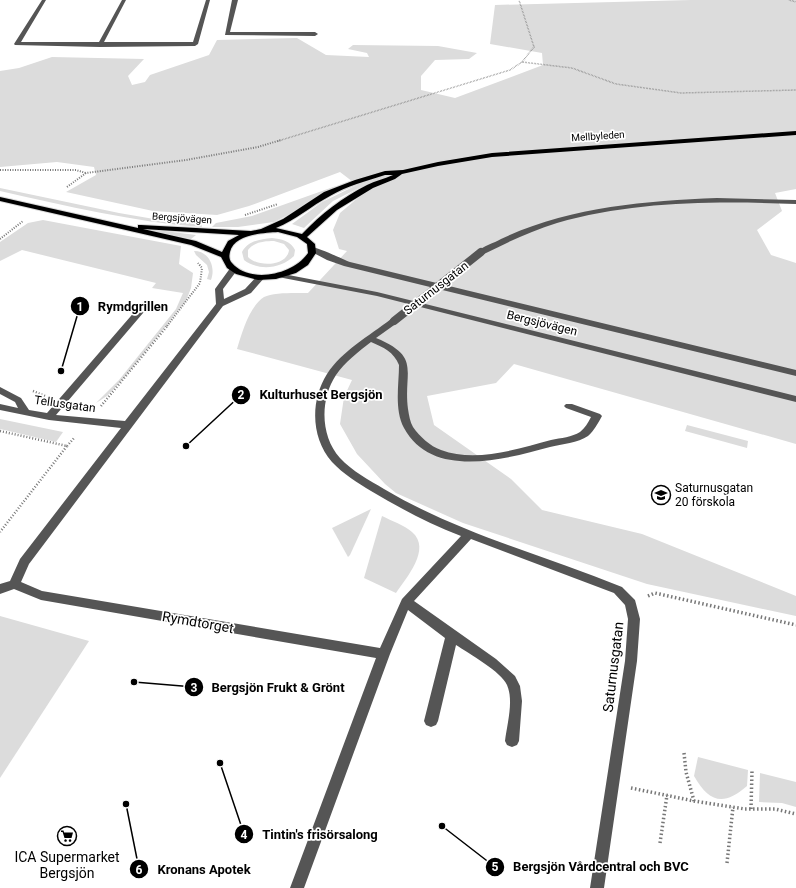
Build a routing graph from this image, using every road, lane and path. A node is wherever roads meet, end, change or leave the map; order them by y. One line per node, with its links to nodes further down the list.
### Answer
1 (44, 0): 9 (street)
2 (124, 0): 9 (street)
3 (208, 0): 9 (street)
4 (235, 0): 8 (street)
5 (519, 0): 10 (path)
6 (788, 0): 7 (path)
7 (796, 2)
8 (315, 34)
9 (100, 45)
10 (522, 62): 11 (path); 15 (path)
11 (796, 90)
12 (796, 133): 14 (main road, Mellbyleden)
13 (0, 170): 15 (path)
14 (403, 172): 21 (main road, Mellbyleden); 23 (main road, Mellbyleden)
15 (86, 173): 16 (path)
16 (67, 187)
17 (0, 199): 20 (main road, Bergsjövägen)
18 (796, 202): 33 (street, Saturnusgatan, bridge)
19 (25, 219): 24 (path)
20 (111, 224): 22 (main road, Bergsjövägen); 25 (main road, Bergsjövägen)
21 (264, 230): 22 (main road, Bergsjövägen); 23 (main road, Bergsjövägen)
22 (252, 233): 27 (main road, Bergsjövägen)
23 (303, 237): 26 (main road, Bergsjövägen)
24 (0, 239)
25 (193, 243): 27 (main road, Bergsjövägen); 41 (path)
26 (312, 249): 29 (main road, Bergsjövägen); 34 (street, Bergsjövägen)
27 (225, 256): 28 (main road)
28 (234, 269): 30 (main road, Bergsjövägen); 32 (street)
29 (281, 275): 30 (main road, Bergsjövägen); 36 (street, Bergsjövägen)
30 (260, 276): 32 (street)
31 (146, 304): 40 (street)
32 (220, 304): 42 (street)
33 (371, 339): 37 (street); 46 (street, Saturnusgatan)
34 (796, 373)
35 (0, 390): 39 (street)
36 (796, 399)
37 (569, 406)
38 (0, 407): 39 (street, Tellusgatan)
39 (24, 411): 40 (street, Tellusgatan)
40 (49, 417): 41 (street, Tellusgatan)
41 (88, 422): 42 (street, Tellusgatan); 44 (path)
42 (128, 424): 47 (street)
43 (0, 431): 44 (path)
44 (67, 446): 45 (path)
45 (0, 532)
46 (468, 535): 49 (street); 50 (street, Saturnusgatan)
47 (14, 584): 48 (street); 53 (street, Rymdtorget)
48 (0, 589)
49 (406, 602): 52 (street); 53 (street)
50 (631, 603): 51 (path); 58 (street, Saturnusgatan)
51 (796, 625)
52 (452, 636): 54 (street); 55 (street)
53 (384, 654): 66 (street)
54 (431, 721)
55 (512, 741)
56 (684, 753): 60 (path)
57 (752, 771): 62 (path)
58 (612, 783): 59 (path); 67 (street, Saturnusgatan)
59 (667, 795): 60 (path); 64 (path)
60 (694, 801): 61 (path)
61 (733, 807): 62 (path); 65 (path)
62 (751, 809): 63 (path)
63 (796, 814)
64 (660, 843)
65 (727, 863)
66 (297, 888)
67 (597, 888)

